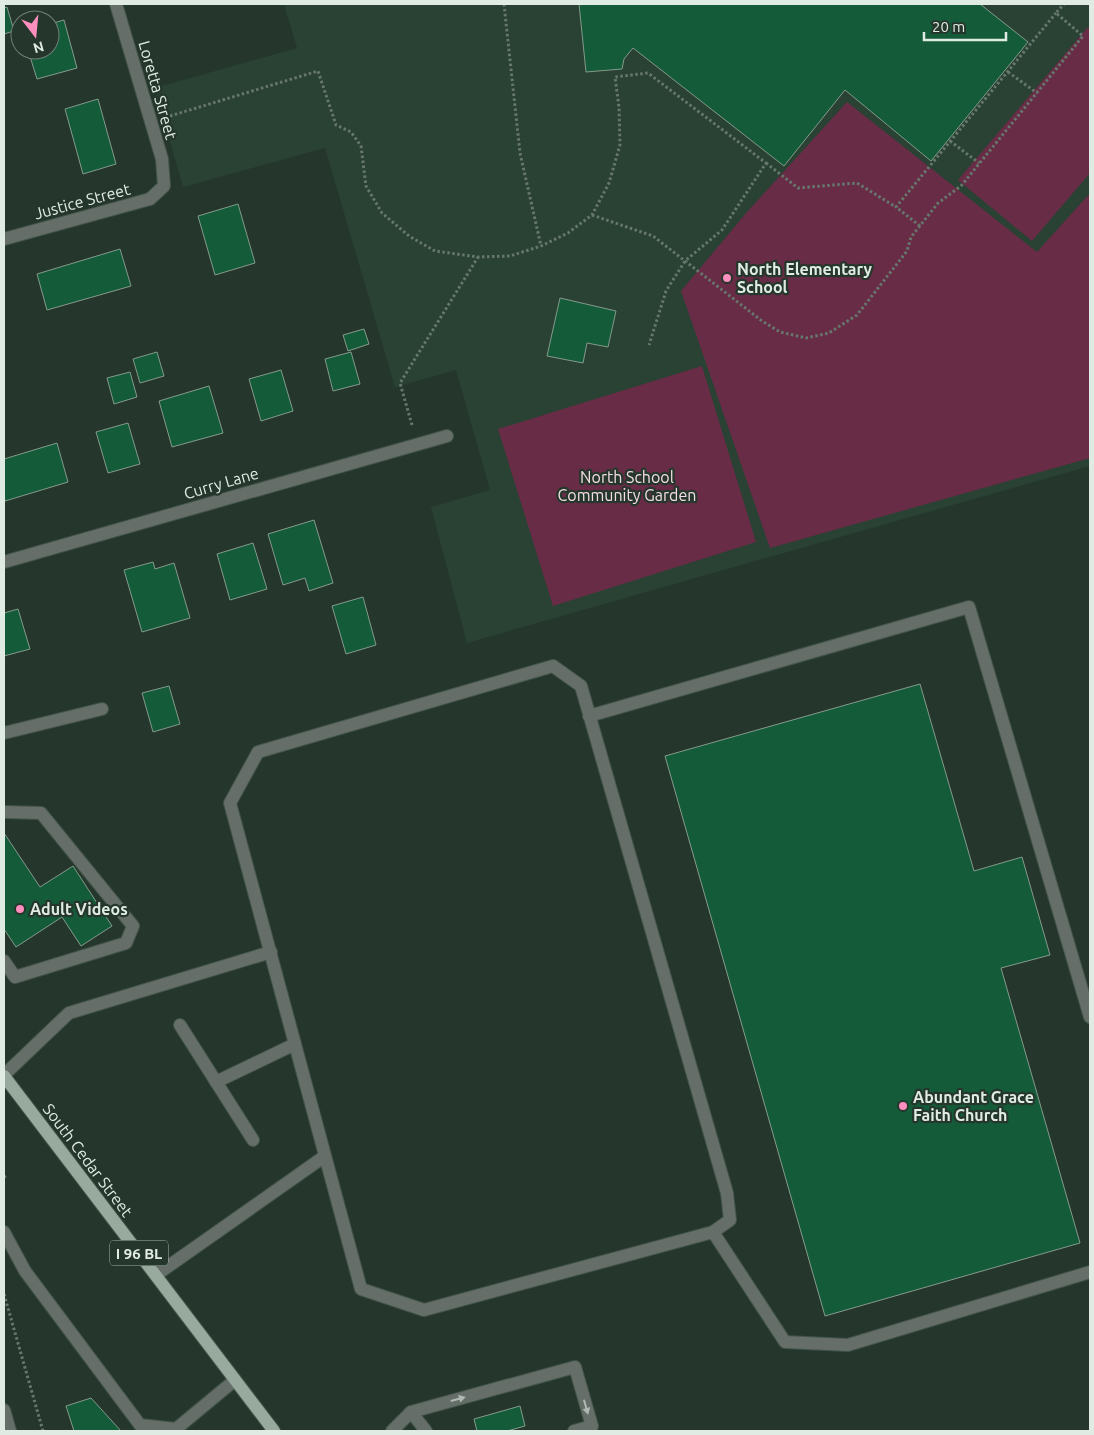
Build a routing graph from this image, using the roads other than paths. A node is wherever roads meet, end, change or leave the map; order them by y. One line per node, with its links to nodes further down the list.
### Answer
1 (116, 4): 2 (street, Loretta Street)
2 (164, 186): 3 (street, Justice Street)
3 (4, 239)
4 (447, 436): 5 (street, Curry Lane)
5 (4, 562)
6 (102, 709): 8 (street)
7 (589, 716): 10 (street); 12 (street); 20 (street)
8 (4, 733)
9 (4, 812): 11 (street)
10 (271, 952): 14 (street); 15 (street)
11 (4, 961)
12 (1090, 1017)
13 (180, 1025): 16 (street)
14 (295, 1044): 16 (street); 18 (street)
15 (4, 1076): 22 (main road, South Cedar Street / I 96 BL)
16 (216, 1082): 17 (street)
17 (253, 1140)
18 (325, 1156): 20 (street); 22 (street)
19 (4, 1232): 23 (street)
20 (713, 1232): 21 (street)
21 (1090, 1272)
22 (156, 1275): 23 (main road, South Cedar Street / I 96 BL)
23 (235, 1380): 27 (main road, South Cedar Street / I 96 BL)
24 (4, 1410): 26 (street)
25 (411, 1412): 28 (street); 29 (street); 30 (street, one-way to 30)
26 (10, 1431)
27 (274, 1431)
28 (392, 1431)
29 (426, 1431)
30 (574, 1431)

